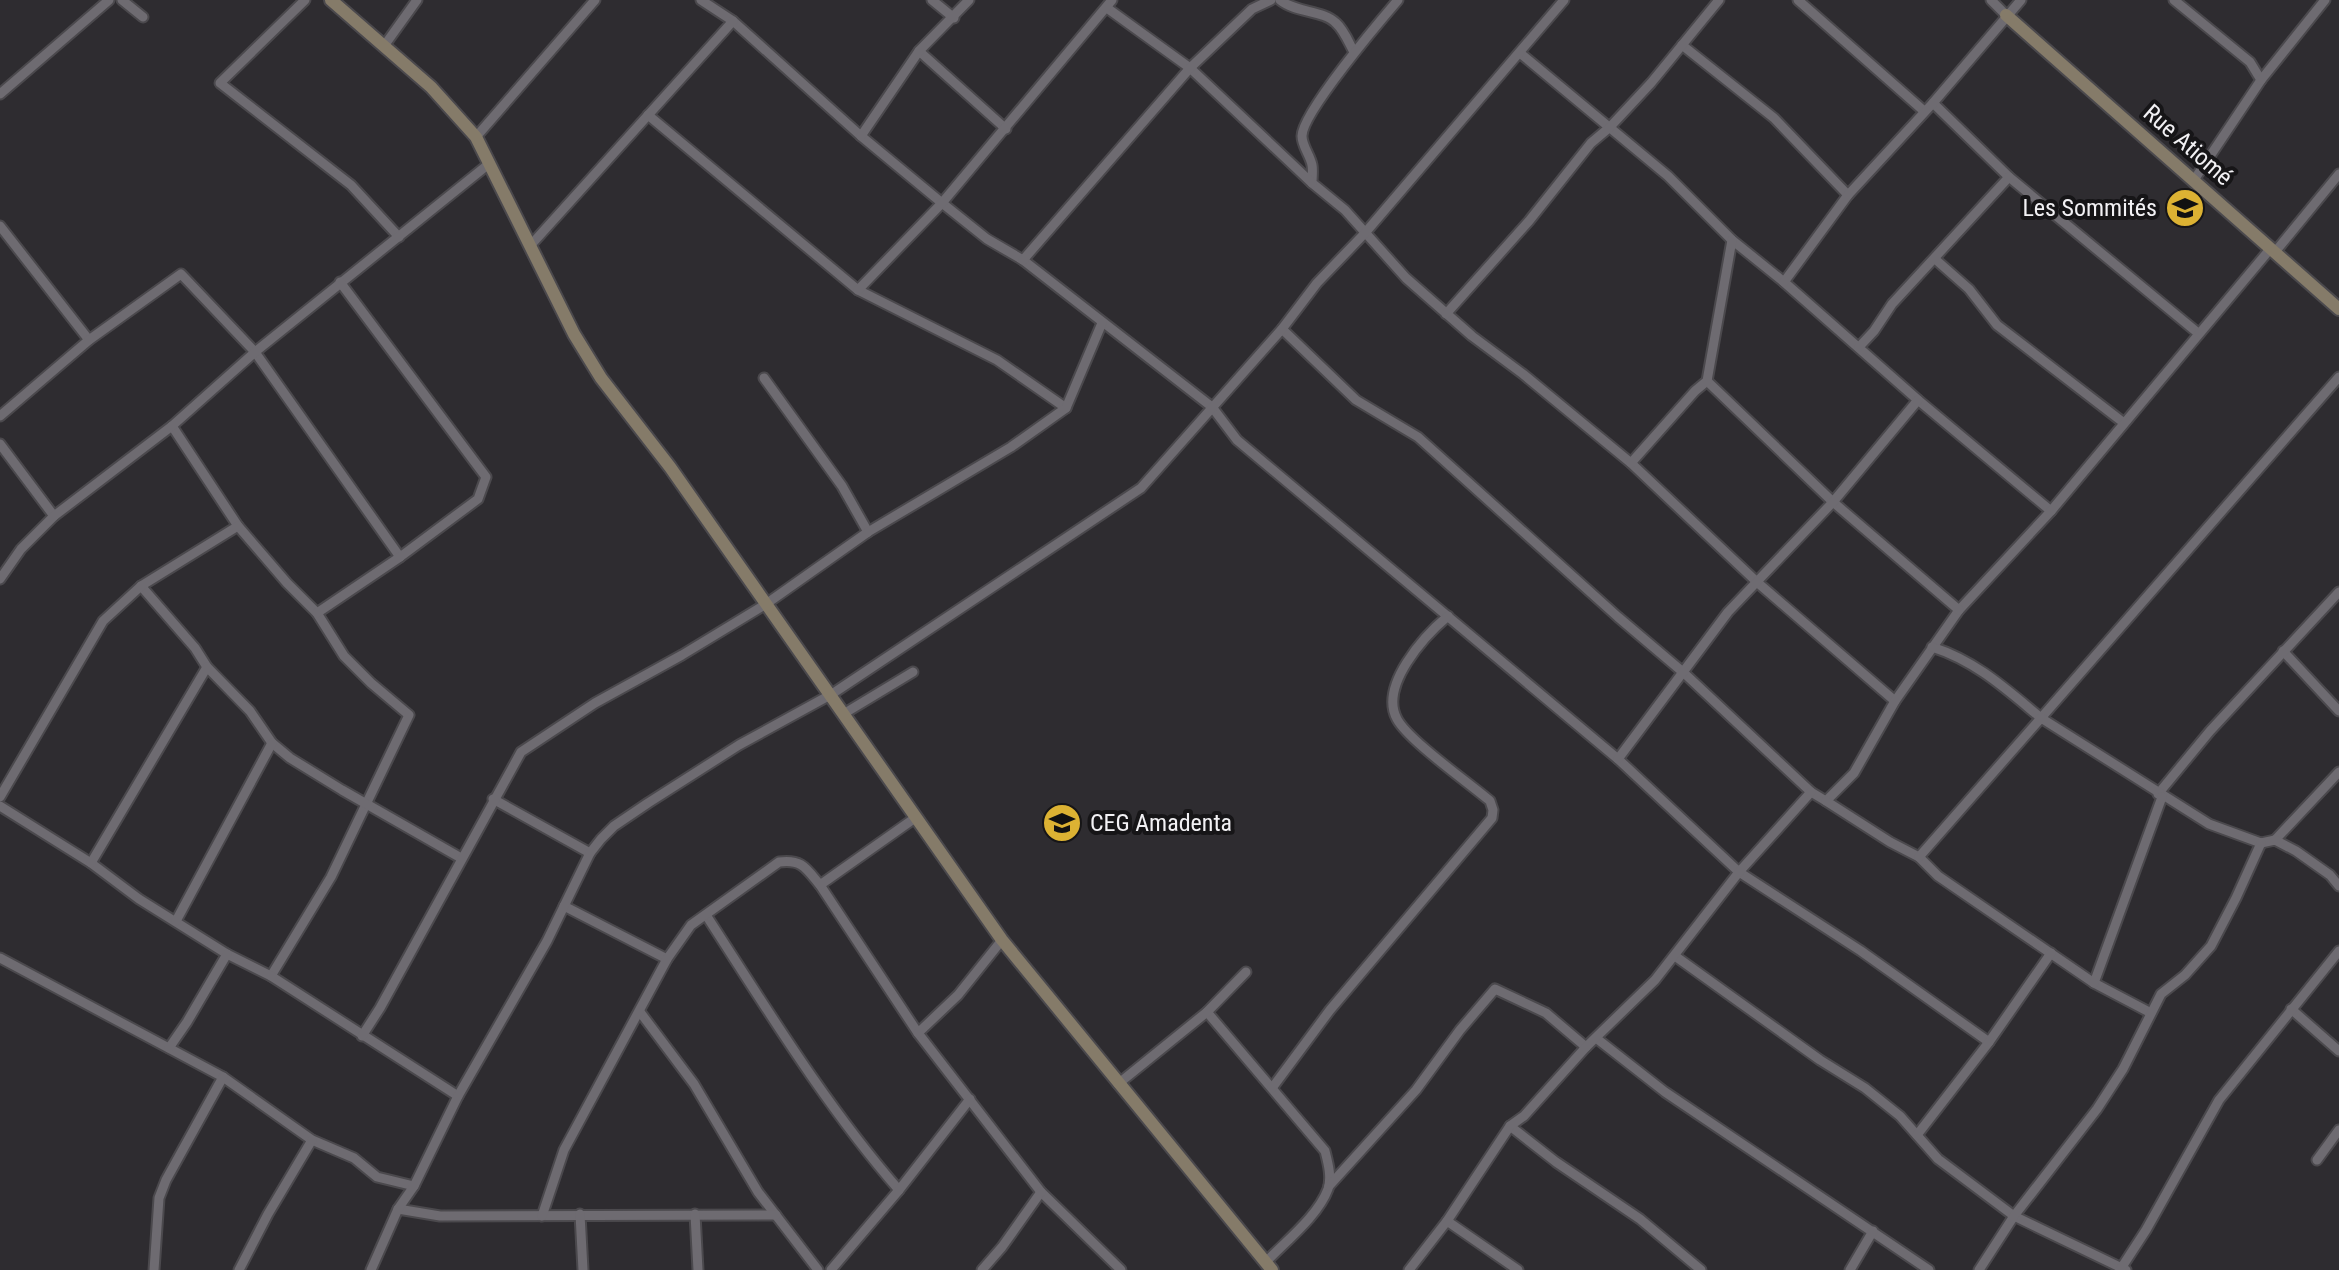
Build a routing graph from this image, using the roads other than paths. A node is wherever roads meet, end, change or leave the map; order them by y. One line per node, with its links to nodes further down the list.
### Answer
1 (109, 0): 32 (street)
2 (122, 0): 22 (street)
3 (305, 0): 49 (street)
4 (331, 0): 26 (street)
5 (417, 0): 26 (street)
6 (595, 0): 39 (street)
7 (701, 0): 24 (street)
8 (932, 0): 23 (street)
9 (969, 0): 23 (street)
10 (1271, 0): 30 (street)
11 (1280, 0): 28 (street)
12 (1398, 0): 28 (street)
13 (1564, 0): 29 (street)
14 (1719, 0): 25 (street)
15 (1798, 0): 34 (street)
16 (1991, 0): 21 (street)
17 (2021, 0): 21 (street)
18 (2174, 0): 31 (street)
19 (2325, 0): 31 (street)
20 (1110, 4): 30 (street); 37 (street)
21 (2006, 15): 33 (street); 43 (street, Rue Atiomé)
22 (143, 17)
23 (954, 18): 27 (street)
24 (733, 21): 35 (street); 38 (street)
25 (1682, 45): 36 (street); 45 (street)
26 (384, 46): 39 (street)
27 (919, 51): 37 (street); 38 (street)
28 (1354, 52): 44 (street)
29 (1520, 53): 36 (street); 48 (street)
30 (1190, 68): 44 (street); 54 (street)
31 (2261, 80): 43 (street)
32 (0, 94)
33 (1933, 103): 34 (street); 42 (street)
34 (1924, 111): 45 (street)
35 (648, 115): 51 (street); 57 (street)
36 (1610, 127): 50 (street); 59 (street)
37 (1006, 129): 46 (street)
38 (861, 136): 46 (street)
39 (476, 137): 40 (street)
40 (490, 163): 49 (street); 51 (street)
41 (2339, 174): 52 (street)
42 (2009, 177): 53 (street); 62 (street)
43 (2194, 180): 52 (street, Rue Atiomé)
44 (1312, 183): 48 (street)
45 (1848, 195): 56 (street)
46 (942, 203): 54 (street); 57 (street)
47 (0, 226): 63 (street)
48 (1365, 233): 59 (street); 61 (street)
49 (399, 237): 55 (street)
50 (1732, 240): 56 (street); 68 (street)
51 (530, 246): 87 (street)
52 (2273, 250): 58 (street, Rue Atiomé); 62 (street)
53 (1935, 259): 64 (street); 73 (street)
54 (1023, 260): 60 (street)
55 (340, 282): 65 (street); 82 (street)
56 (1784, 282): 64 (street)
57 (858, 290): 71 (street)
58 (2339, 309)
59 (1446, 314): 76 (street)
60 (1102, 323): 70 (street); 71 (street)
61 (1282, 329): 70 (street); 95 (street)
62 (2198, 333): 73 (street)
63 (89, 340): 65 (street); 72 (street)
64 (1859, 347): 69 (street)
65 (255, 352): 74 (street); 82 (street)
66 (2339, 377): 100 (street)
67 (764, 378): 81 (street)
68 (1707, 381): 76 (street); 77 (street)
69 (1918, 400): 77 (street); 78 (street)
70 (1212, 407): 90 (street); 96 (street)
71 (1066, 408): 81 (street)
72 (0, 416)
73 (2124, 423): 78 (street)
74 (172, 426): 79 (street); 80 (street)
75 (0, 444): 79 (street)
76 (1631, 463): 84 (street)
77 (1833, 502): 84 (street); 88 (street)
78 (2051, 511): 88 (street)
79 (54, 516): 83 (street)
80 (238, 526): 85 (street); 89 (street)
81 (868, 532): 87 (street)
82 (400, 557): 89 (street)
83 (0, 579)
84 (1758, 583): 95 (street); 97 (street)
85 (141, 586): 93 (street); 106 (street)
86 (2339, 592): 92 (street)
87 (766, 604): 96 (street); 107 (street)
88 (1959, 610): 91 (street)
89 (317, 613): 109 (street)
90 (1448, 616): 102 (street); 147 (street)
91 (1932, 647): 97 (street); 100 (street)
92 (2283, 651): 98 (street); 105 (street)
93 (207, 667): 101 (street); 117 (street)
94 (913, 672): 99 (street)
95 (1684, 673): 102 (street); 104 (street)
96 (832, 694): 99 (street); 114 (street)
97 (1895, 701): 108 (street)
98 (2339, 711)
99 (845, 713): 111 (street)
100 (2041, 718): 105 (street); 115 (street)
101 (272, 743): 109 (street); 123 (street)
102 (1618, 759): 118 (street)
103 (2339, 772): 112 (street)
104 (1811, 792): 108 (street); 118 (street)
105 (2160, 795): 113 (street); 133 (street)
106 (0, 797)
107 (493, 799): 114 (street); 116 (street)
108 (1826, 801): 115 (street)
109 (366, 804): 116 (street); 132 (street)
110 (0, 806): 117 (street)
111 (915, 818): 119 (street); 124 (street)
112 (2275, 840): 113 (street); 120 (street)
113 (2261, 843): 137 (street)
114 (590, 853): 121 (street)
115 (1919, 857): 126 (street)
116 (461, 858): 139 (street)
117 (91, 863): 123 (street)
118 (1739, 872): 128 (street); 141 (street)
119 (820, 885): 122 (street); 138 (street)
120 (2339, 886)
121 (564, 906): 130 (street); 148 (street)
122 (706, 915): 130 (street); 157 (street)
123 (176, 921): 127 (street)
124 (1002, 940): 138 (street); 146 (street)
125 (2339, 951): 134 (street)
126 (2051, 953): 133 (street); 141 (street)
127 (227, 954): 132 (street); 143 (street)
128 (1675, 956): 140 (street); 152 (street)
129 (0, 958): 143 (street)
130 (667, 959): 135 (street)
131 (1246, 972): 136 (street)
132 (271, 976): 139 (street)
133 (2094, 983): 137 (street)
134 (2291, 1009): 144 (street); 168 (street)
135 (640, 1012): 162 (street); 163 (street)
136 (1207, 1012): 146 (street); 147 (street)
137 (2151, 1013): 164 (street)
138 (918, 1033): 149 (street)
139 (362, 1036): 148 (street)
140 (1596, 1038): 142 (street); 166 (street)
141 (1989, 1042): 152 (street)
142 (1586, 1047): 150 (street); 156 (street)
143 (169, 1048): 145 (street)
144 (2339, 1051)
145 (223, 1077): 153 (street); 169 (street)
146 (1118, 1084): 167 (street)
147 (1272, 1088): 156 (street)
148 (458, 1096): 155 (street)
149 (970, 1099): 157 (street); 158 (street)
150 (1510, 1126): 165 (street); 180 (street)
151 (2339, 1130): 154 (street)
152 (1917, 1135): 164 (street)
153 (312, 1140): 155 (street); 170 (street)
154 (2317, 1160)
155 (414, 1186): 159 (street)
156 (1329, 1186): 167 (street)
157 (899, 1190): 175 (street)
158 (1041, 1192): 176 (street); 177 (street)
159 (398, 1209): 163 (street); 171 (street)
160 (580, 1214): 161 (street); 163 (street); 172 (street)
161 (695, 1214): 162 (street); 173 (street)
162 (776, 1215): 174 (street)
163 (542, 1216)
164 (2014, 1216): 168 (street); 183 (street)
165 (1447, 1221): 178 (street); 179 (street)
166 (1873, 1231): 181 (street); 182 (street)
167 (1269, 1266)
168 (2123, 1269)
169 (154, 1270)
170 (239, 1270)
171 (371, 1270)
172 (583, 1270)
173 (698, 1270)
174 (818, 1270)
175 (831, 1270)
176 (982, 1270)
177 (1121, 1270)
178 (1409, 1270)
179 (1518, 1270)
180 (1701, 1270)
181 (1850, 1270)
182 (1929, 1270)
183 (1979, 1270)

